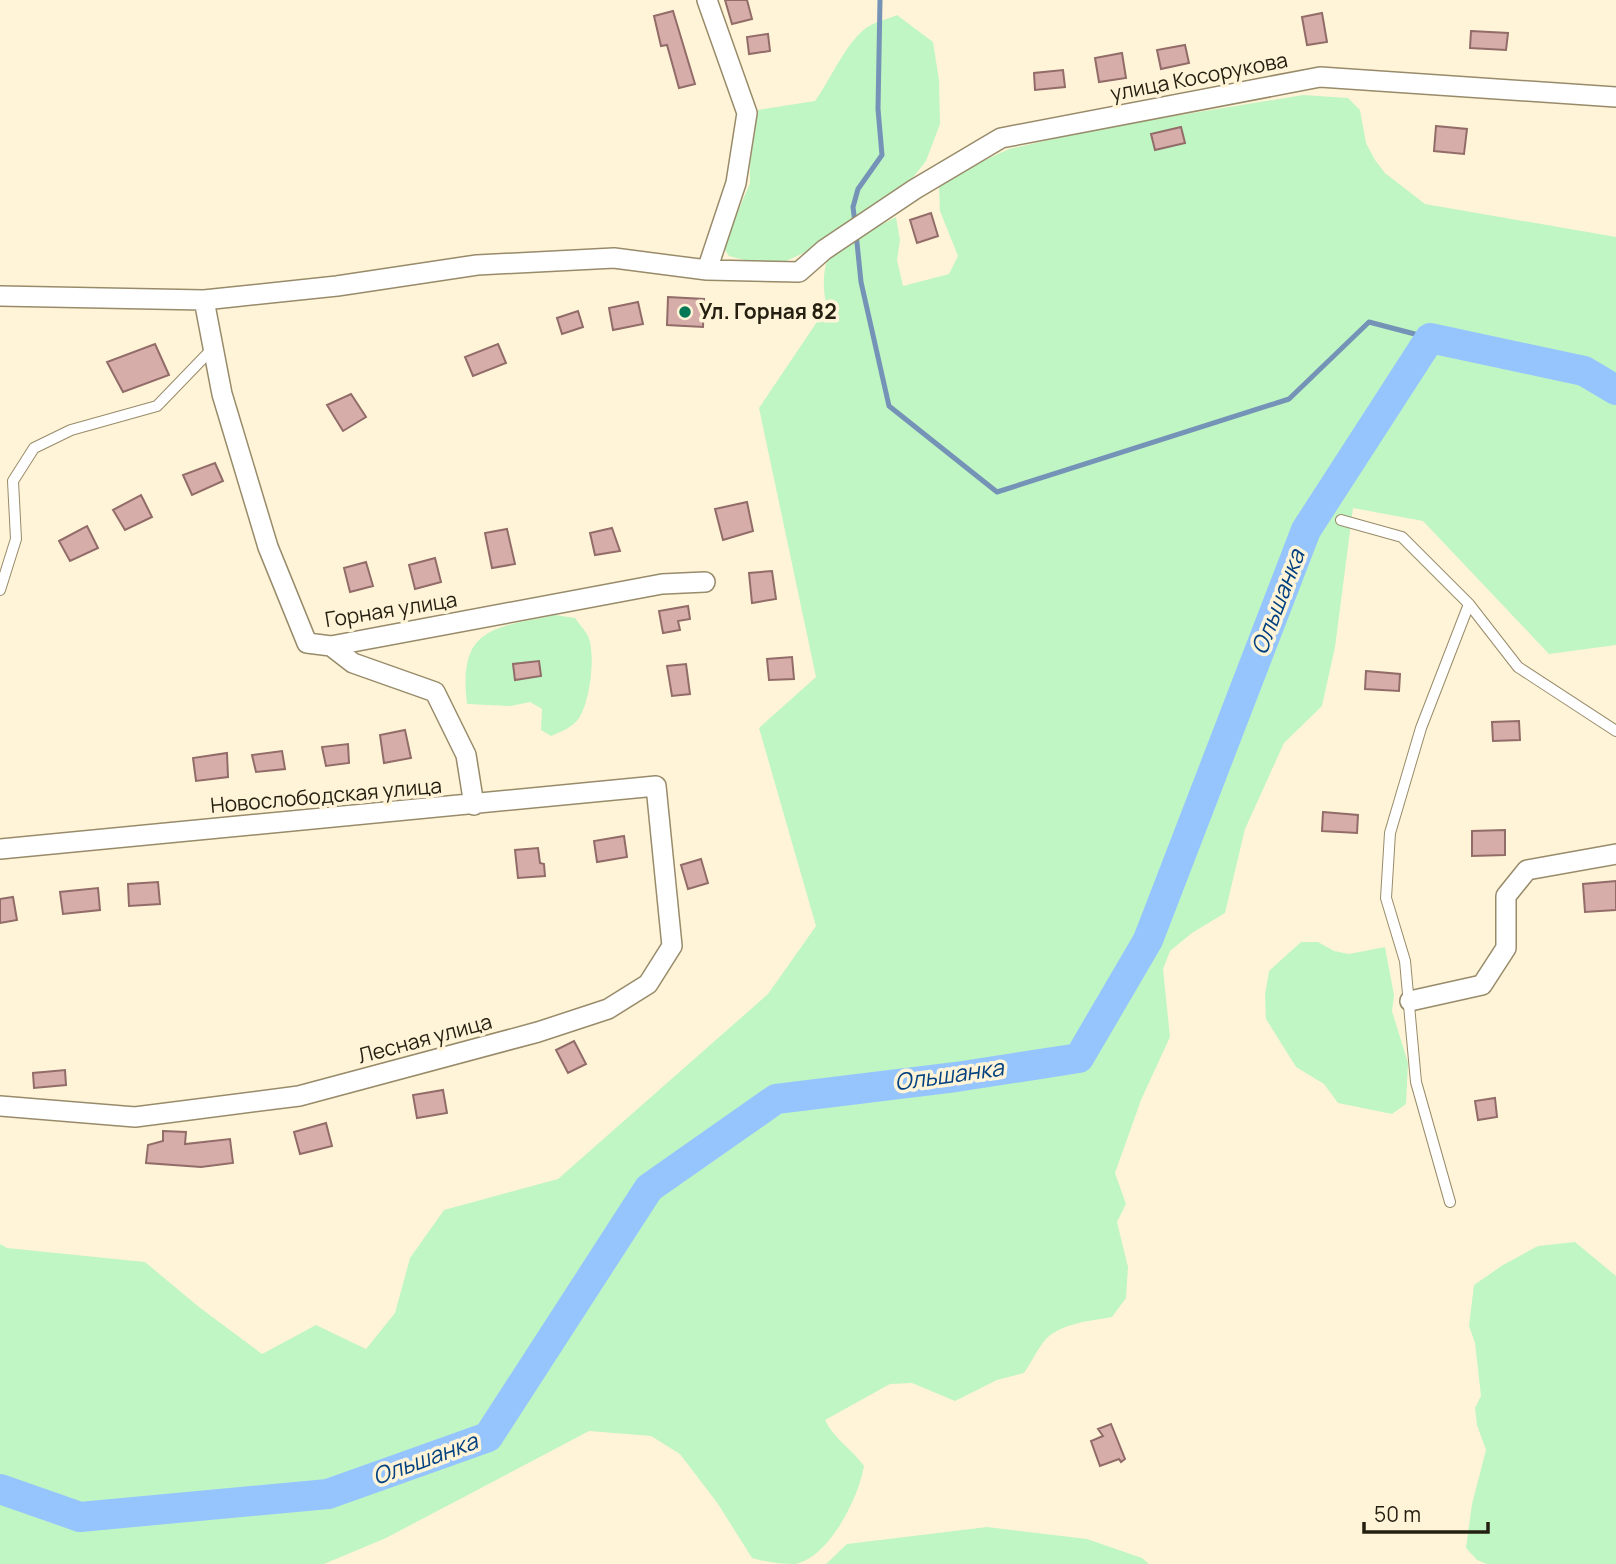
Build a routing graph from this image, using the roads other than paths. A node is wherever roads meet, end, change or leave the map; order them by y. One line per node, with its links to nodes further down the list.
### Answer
1 (707, 0): 3 (street)
2 (1616, 97): 3 (street, улица Косорукова)
3 (706, 270): 5 (street, улица Косорукова)
4 (0, 296): 5 (street, улица Косорукова)
5 (204, 300): 6 (street, Горная улица)
6 (213, 348): 9 (lane); 11 (street, Горная улица)
7 (1341, 520): 10 (lane)
8 (705, 582): 11 (street, Горная улица)
9 (0, 590)
10 (1469, 604): 12 (lane); 17 (lane)
11 (331, 646): 14 (street)
12 (1616, 732)
13 (656, 786): 14 (street, Новослободская улица); 18 (street, Лесная улица)
14 (474, 805): 15 (street, Новослободская улица)
15 (0, 849)
16 (1616, 854): 17 (street)
17 (1410, 1001): 19 (lane)
18 (0, 1106)
19 (1450, 1202)

